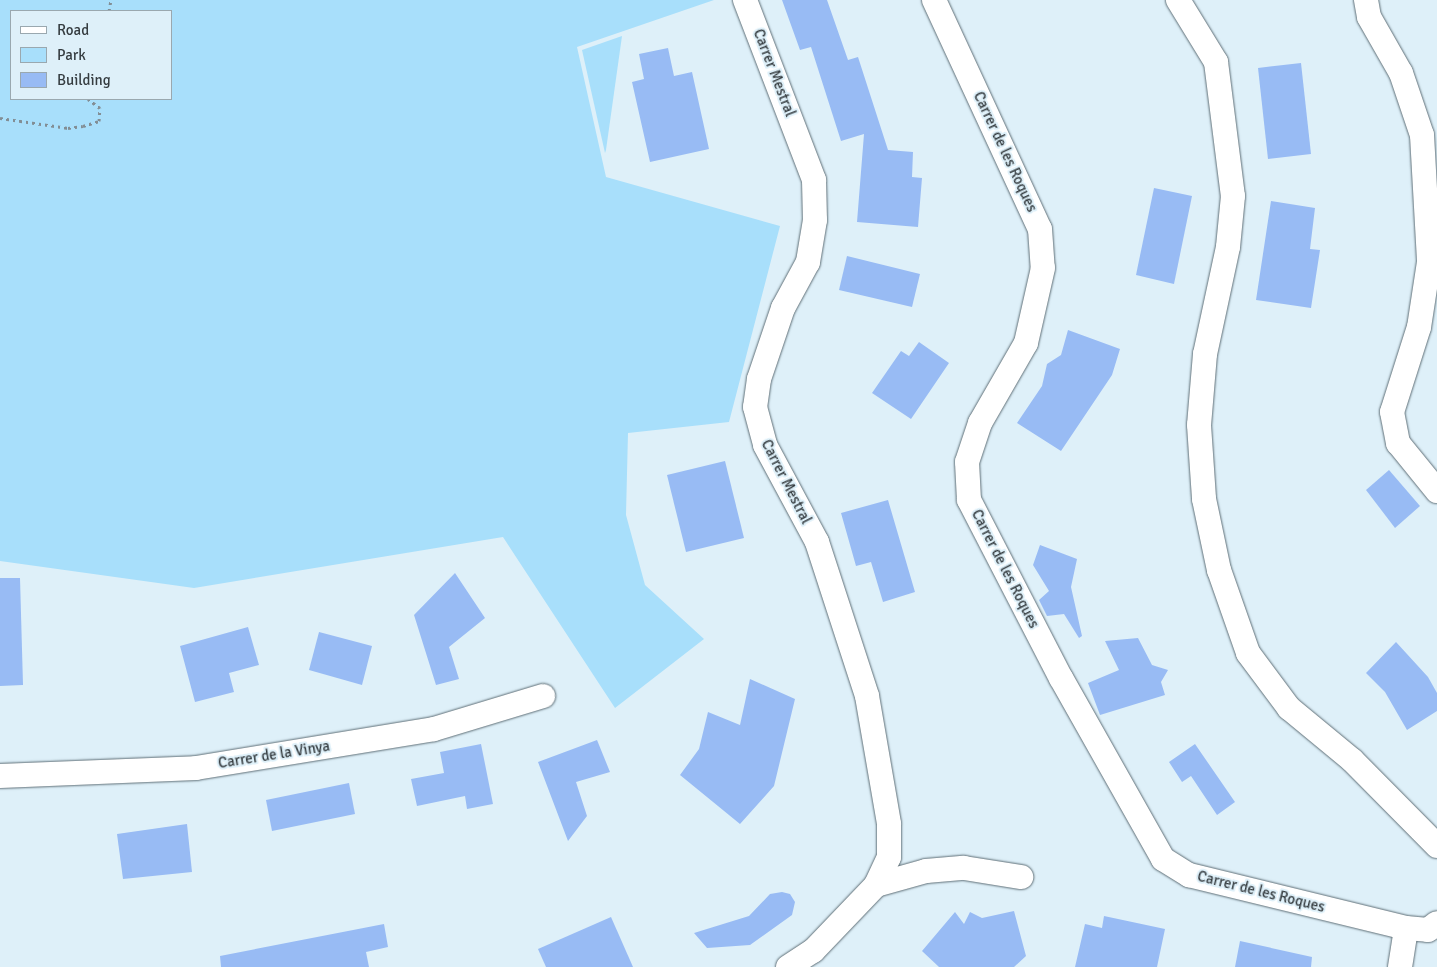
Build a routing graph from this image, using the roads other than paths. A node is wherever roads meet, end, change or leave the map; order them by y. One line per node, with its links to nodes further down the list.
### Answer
1 (745, 0): 10 (street, Carrer Mestral)
2 (934, 0): 12 (street, Carrer de les Roques)
3 (1178, 0): 8 (street)
4 (1366, 0): 5 (street)
5 (1437, 491)
6 (543, 696): 7 (street, Carrer de la Vinya)
7 (0, 776)
8 (1437, 846)
9 (1021, 878): 10 (street)
10 (876, 885): 13 (street)
11 (1437, 923): 12 (street, Carrer de les Roques)
12 (1406, 928): 14 (street)
13 (788, 967)
14 (1400, 967)

